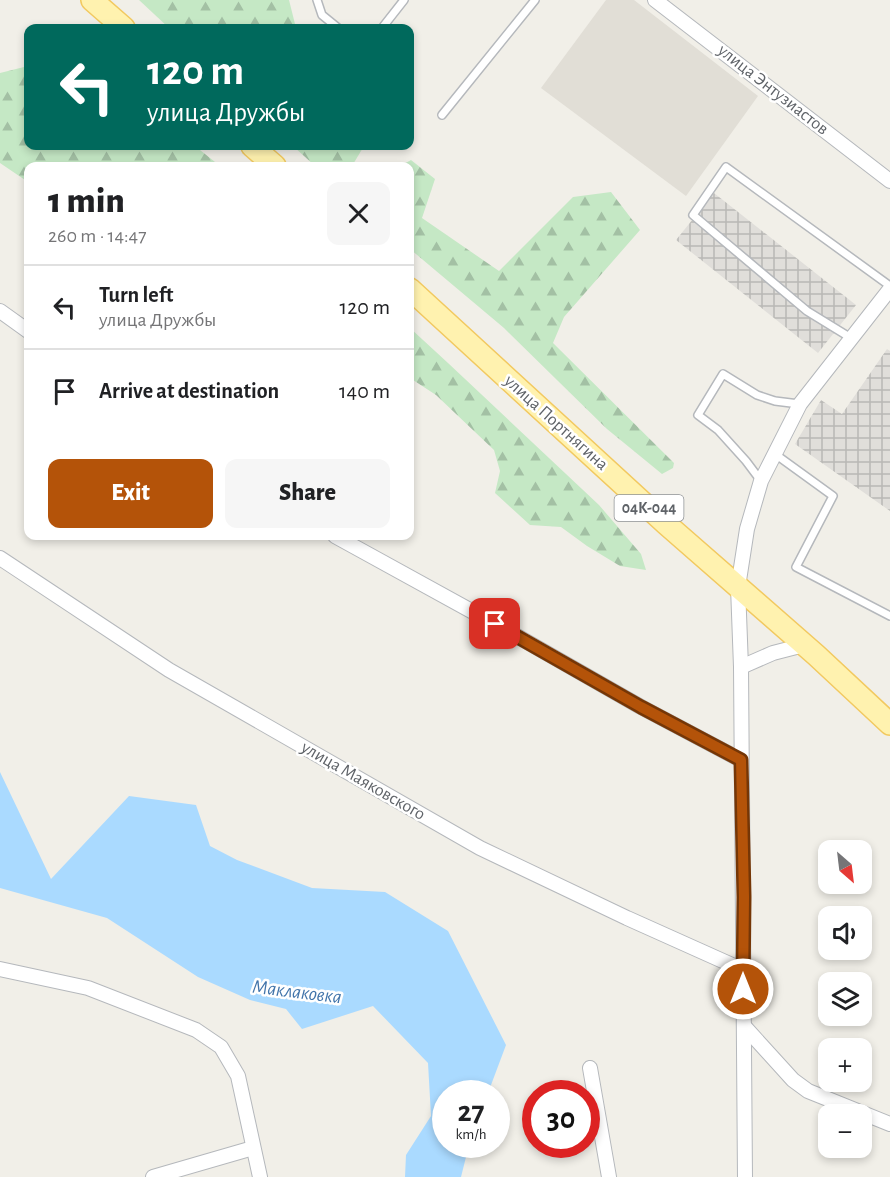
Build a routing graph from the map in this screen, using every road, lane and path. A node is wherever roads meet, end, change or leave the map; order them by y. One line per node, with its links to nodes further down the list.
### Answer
1 (92, 0): 6 (main road)
2 (317, 0): 7 (lane)
3 (404, 0): 8 (lane)
4 (535, 0): 9 (lane)
5 (656, 0): 12 (street, улица Энтузиастов)
6 (119, 24)
7 (333, 24)
8 (385, 24)
9 (442, 116)
10 (257, 150): 11 (main road)
11 (270, 162)
12 (890, 181)
13 (890, 288): 17 (street); 17 (lane)
14 (414, 294): 23 (main road, улица Портнягина / 04К-044)
15 (0, 311): 16 (street)
16 (24, 328)
17 (851, 338): 18 (street)
18 (800, 404): 19 (street); 20 (lane)
19 (775, 454): 20 (street); 24 (lane)
20 (760, 481): 23 (street)
21 (342, 540): 28 (street)
22 (0, 558): 30 (street, улица Маяковского)
23 (738, 587): 25 (main road, улица Портнягина / 04К-044); 26 (street)
24 (890, 616)
25 (804, 645): 26 (street); 27 (main road, улица Портнягина / 04К-044)
26 (741, 667): 28 (street)
27 (890, 724)
28 (741, 760): 30 (street)
29 (0, 969): 34 (street)
30 (743, 970): 31 (street)
31 (744, 1026): 33 (street); 38 (street)
32 (590, 1068): 37 (street)
33 (890, 1124)
34 (253, 1149): 35 (street); 36 (street)
35 (153, 1177)
36 (260, 1177)
37 (609, 1177)
38 (745, 1177)

